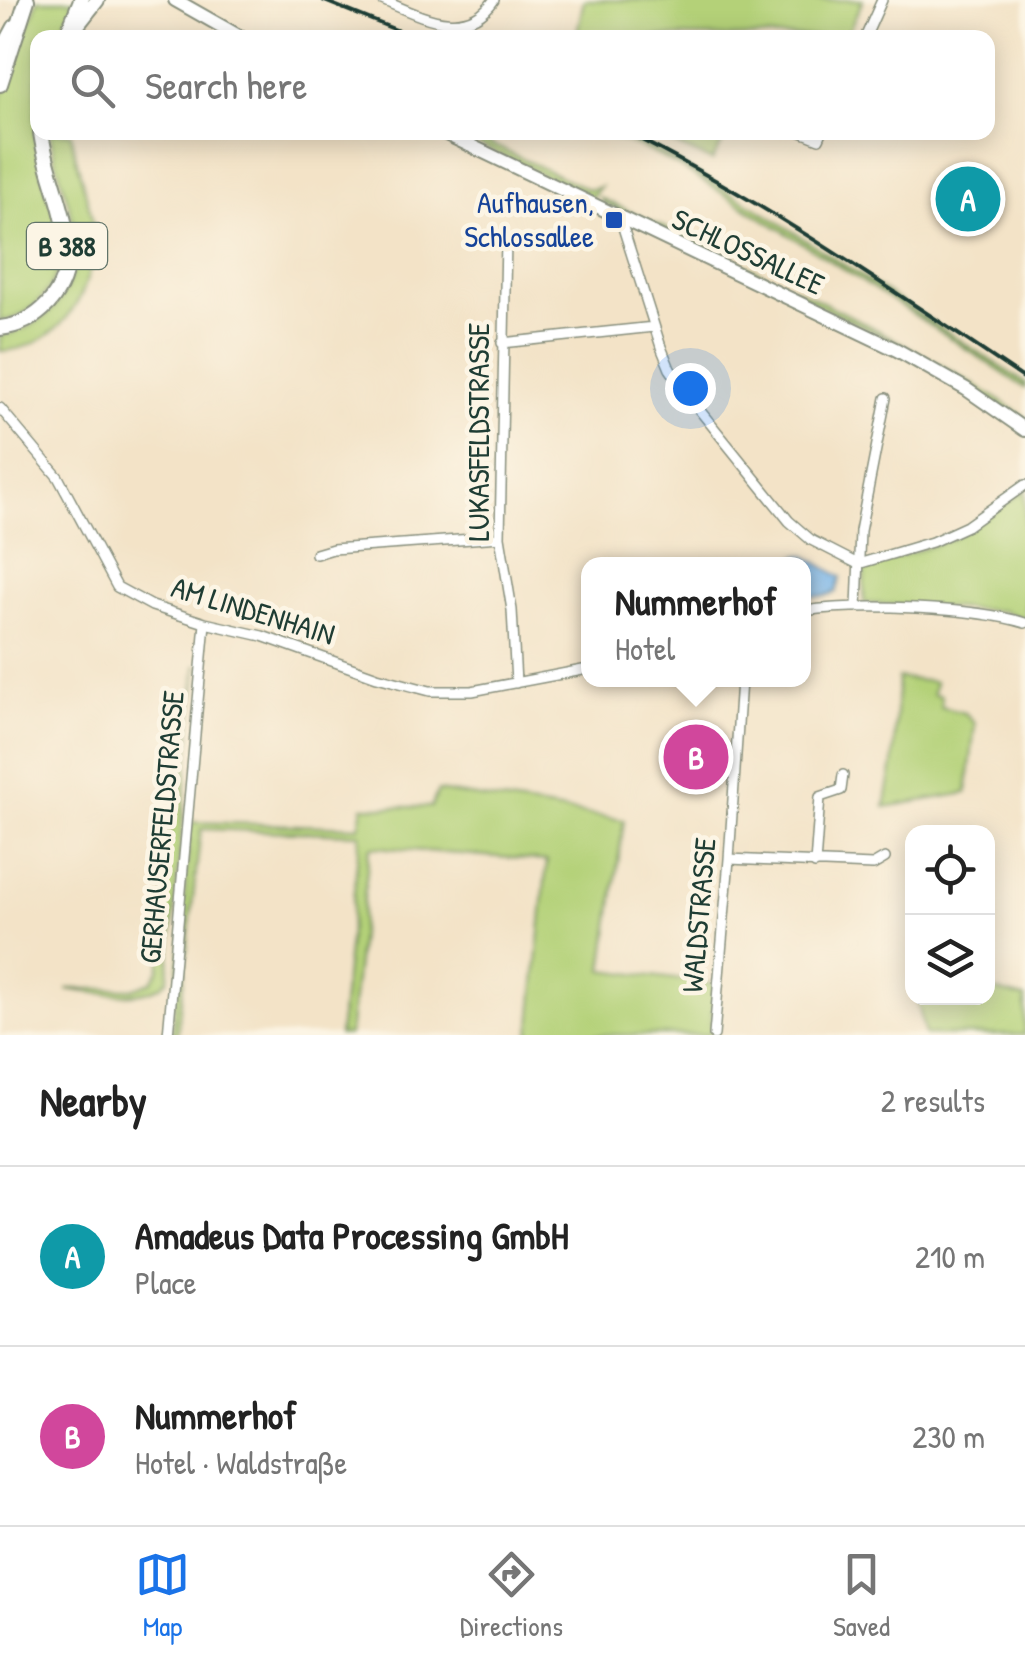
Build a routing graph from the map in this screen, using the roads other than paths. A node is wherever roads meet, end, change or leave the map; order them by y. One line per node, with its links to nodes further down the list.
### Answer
1 (27, 0): 8 (main road)
2 (81, 0): 9 (main road)
3 (97, 0): 10 (main road)
4 (175, 0): 11 (main road)
5 (382, 0): 6 (street)
6 (494, 0)
7 (882, 0): 12 (street)
8 (20, 18): 13 (main road); 14 (main road)
9 (70, 30)
10 (73, 30)
11 (228, 30)
12 (869, 30)
13 (0, 55)
14 (0, 84)
15 (42, 140): 20 (main road, B 388)
16 (459, 140): 17 (main road, SCHLOSSALLEE)
17 (620, 218): 19 (street); 24 (main road, SCHLOSSALLEE)
18 (506, 240): 21 (street, LUKASFELDSTRASSE)
19 (654, 327): 21 (street); 28 (street)
20 (0, 328)
21 (502, 343): 26 (street, LUKASFELDSTRASSE)
22 (886, 398): 28 (street)
23 (0, 408): 32 (street, AM LINDENHAIN)
24 (1025, 430)
25 (1025, 485): 28 (street)
26 (500, 536): 27 (street); 34 (street, LUKASFELDSTRASSE)
27 (316, 554)
28 (858, 564): 29 (street)
29 (856, 607): 30 (street); 31 (street)
30 (811, 610)
31 (1025, 623)
32 (204, 624): 34 (street, AM LINDENHAIN); 40 (street, GERHAUSERFELDSTRASSE)
33 (581, 671): 34 (street, AM LINDENHAIN)
34 (516, 683)
35 (740, 687): 38 (street, WALDSTRASSE)
36 (844, 775): 39 (street)
37 (885, 858): 39 (street)
38 (730, 859): 39 (street); 41 (street, WALDSTRASSE)
39 (815, 864)
40 (168, 1035)
41 (714, 1035)

